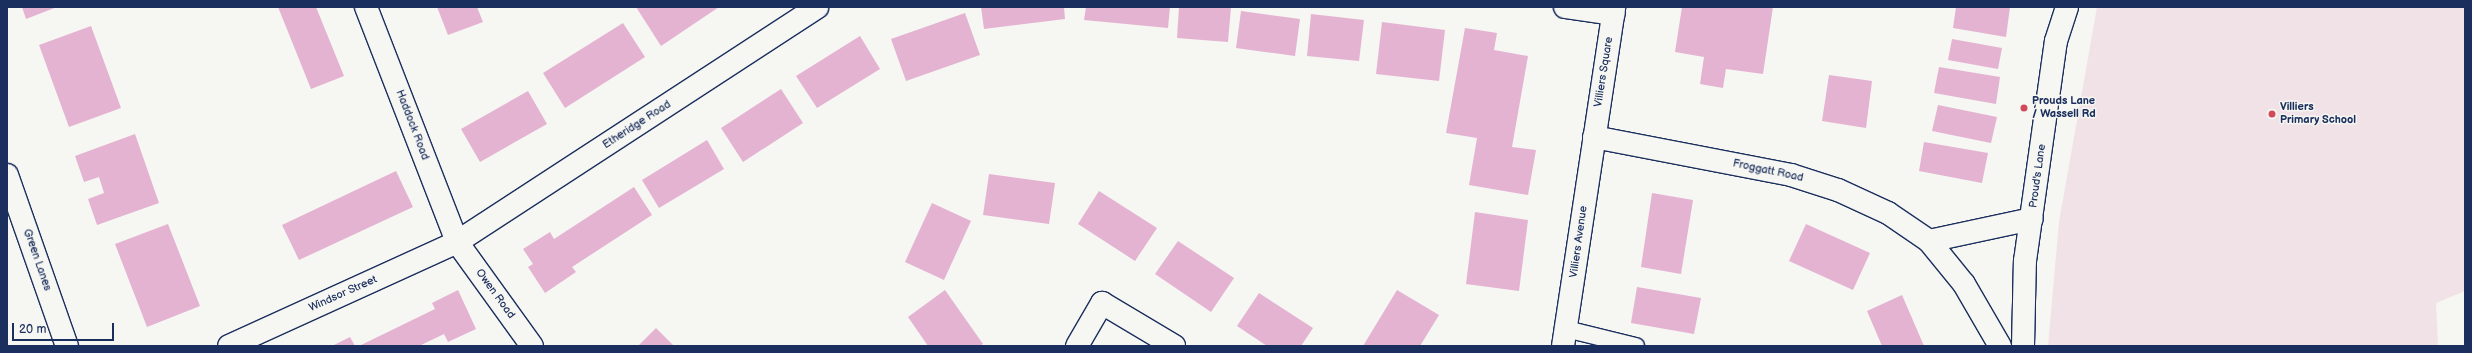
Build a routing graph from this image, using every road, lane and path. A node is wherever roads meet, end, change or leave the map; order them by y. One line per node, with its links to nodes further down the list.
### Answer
1 (366, 7): 10 (street, Haddock Road)
2 (817, 7): 10 (street, Etheridge Road)
3 (1565, 7): 5 (street)
4 (2067, 7): 8 (street, Proud's Lane)
5 (1614, 11): 6 (street, Villiers Square)
6 (1594, 137): 9 (street, Froggatt Road); 11 (street, Villiers Avenue)
7 (7, 174): 12 (street, Green Lanes)
8 (2032, 219): 9 (street); 19 (street, Proud's Lane)
9 (1929, 241): 18 (street, Froggatt Road)
10 (457, 242): 13 (street, Windsor Street); 14 (street, Owen Road)
11 (1564, 338): 17 (lane)
12 (67, 346)
13 (229, 346)
14 (532, 346)
15 (1077, 346): 16 (street)
16 (1174, 346)
17 (1636, 346)
18 (2000, 346)
19 (2023, 346)

